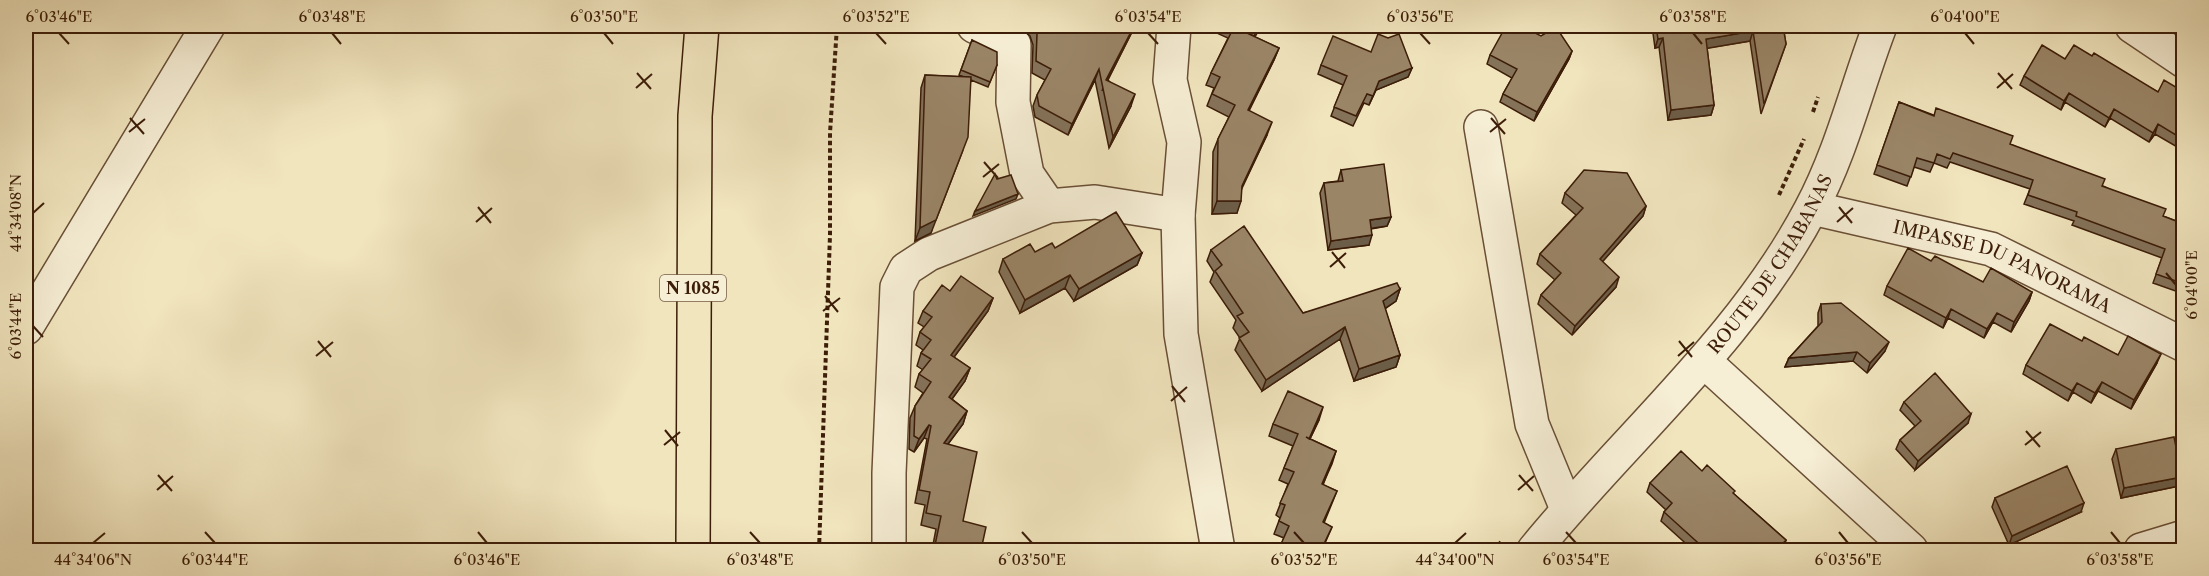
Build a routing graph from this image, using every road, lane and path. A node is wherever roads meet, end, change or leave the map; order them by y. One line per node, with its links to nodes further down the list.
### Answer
1 (208, 26): 17 (street)
2 (702, 26): 23 (main road, N 1085)
3 (837, 26): 24 (path)
4 (975, 26): 14 (street)
5 (1174, 26): 16 (street)
6 (1880, 26): 15 (street, ROUTE DE CHABANAS)
7 (2132, 26): 8 (street)
8 (2184, 61)
9 (1821, 91): 10 (path)
10 (1810, 122)
11 (1481, 127): 20 (street)
12 (1807, 132): 13 (path)
13 (1778, 196)
14 (1048, 206): 16 (street); 25 (street)
15 (1812, 208): 18 (street, IMPASSE DU PANORAMA); 19 (street, ROUTE DE CHABANAS)
16 (1178, 215): 26 (street)
17 (26, 328)
18 (2184, 345)
19 (1704, 361): 20 (street, ROUTE DE CHABANAS); 29 (street)
20 (1567, 509): 28 (street, ROUTE DE CHABANAS)
21 (2184, 537): 30 (street)
22 (1502, 541): 27 (path)
23 (693, 550)
24 (819, 550)
25 (889, 550)
26 (1218, 550)
27 (1494, 550)
28 (1534, 550)
29 (1911, 550)
30 (2141, 550)

